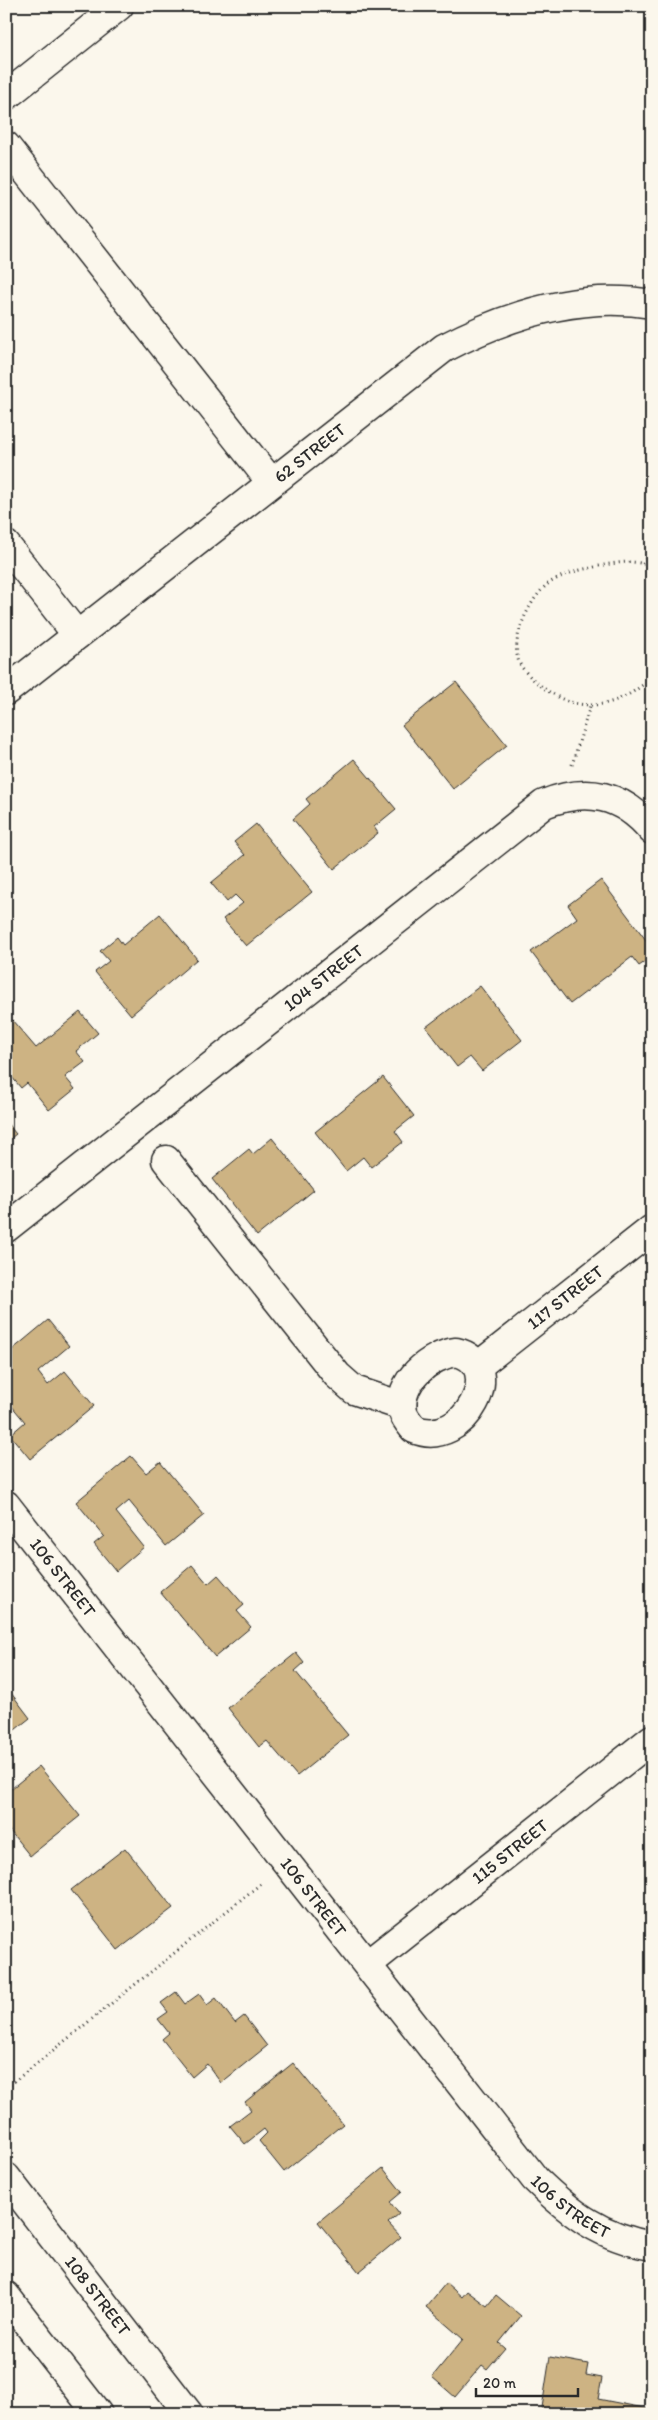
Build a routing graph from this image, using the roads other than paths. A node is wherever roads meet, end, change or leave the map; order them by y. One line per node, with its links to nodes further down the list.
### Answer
1 (119, 6): 2 (street)
2 (6, 96)
3 (6, 146): 5 (street)
4 (652, 304): 5 (street, 62 STREET)
5 (271, 482): 7 (street, 62 STREET)
6 (6, 545): 7 (street)
7 (77, 635): 8 (street, 62 STREET)
8 (6, 691)
9 (652, 830): 11 (street, 104 STREET)
10 (166, 1160): 14 (street)
11 (6, 1228)
12 (652, 1228): 13 (street, 117 STREET)
13 (478, 1366): 14 (street); 14 (street)
14 (402, 1406)
15 (6, 1505): 17 (street, 106 STREET)
16 (652, 1739): 17 (street, 115 STREET)
17 (368, 1964): 19 (street, 106 STREET)
18 (6, 2177): 22 (street, 108 STREET)
19 (652, 2246)
20 (6, 2296): 21 (street)
21 (98, 2414)
22 (189, 2414)

